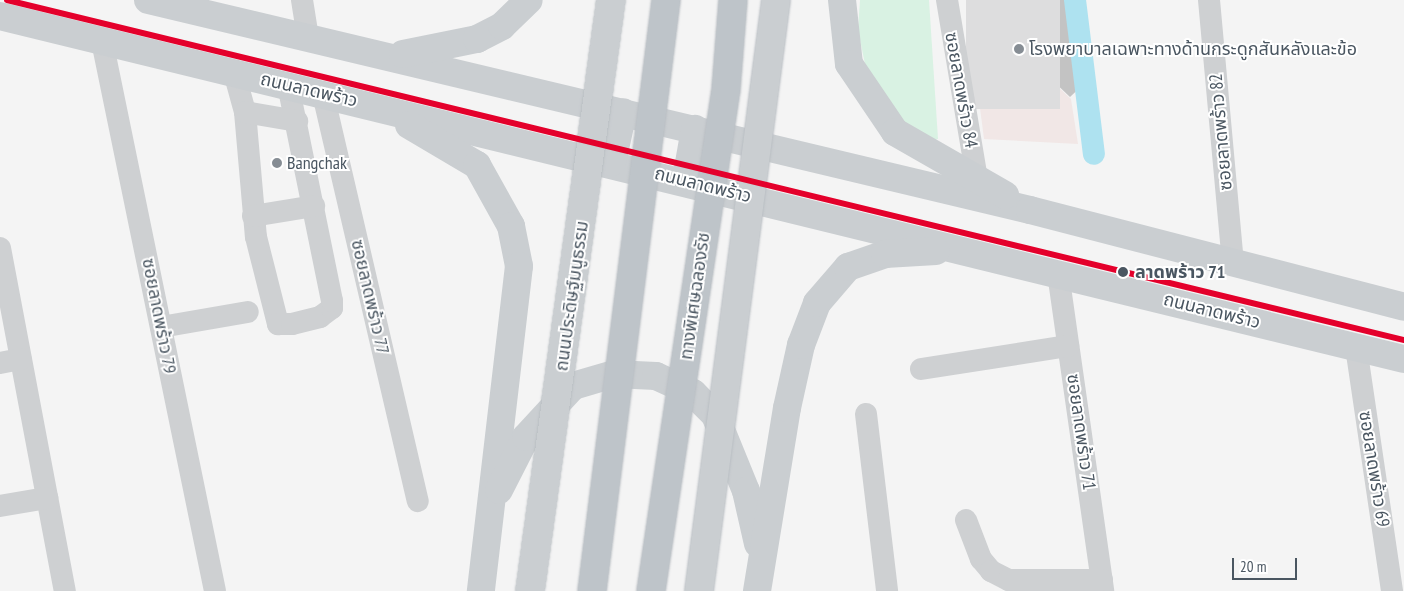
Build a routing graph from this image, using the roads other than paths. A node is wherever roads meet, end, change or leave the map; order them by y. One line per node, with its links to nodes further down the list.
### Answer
1 (148, 0): 12 (main road)
2 (302, 0): 12 (street)
3 (529, 0): 14 (main road)
4 (611, 0): 52 (main road, ถนนประดิษฐ์มนูธรรม, bridge)
5 (666, 0): 53 (highway, bridge)
6 (733, 0): 54 (highway, ทางพิเศษฉลองรัช, bridge)
7 (776, 0): 55 (main road, bridge)
8 (842, 0): 24 (main road)
9 (947, 0): 24 (street, ซอยลาดพร้าว 84)
10 (1209, 0): 31 (street, ซอยลาดพร้าว 82)
11 (0, 16): 13 (main road, ถนนลาดพร้าว)
12 (308, 37): 14 (main road)
13 (102, 40): 15 (main road, ถนนลาดพร้าว); 35 (street, ซอยลาดพร้าว 79)
14 (384, 55): 20 (main road)
15 (234, 72): 16 (main road, ถนนลาดพร้าว); 19 (street)
16 (288, 85): 17 (main road, ถนนลาดพร้าว); 21 (street)
17 (323, 94): 18 (main road, ถนนลาดพร้าว); 43 (street, ซอยลาดพร้าว 77)
18 (360, 102): 23 (main road, ถนนลาดพร้าว); 45 (main road)
19 (245, 112): 21 (street); 28 (street)
20 (623, 112): 22 (main road); 23 (main road)
21 (297, 121): 26 (street)
22 (695, 130): 25 (main road); 27 (main road)
23 (612, 162): 25 (main road, ถนนลาดพร้าว)
24 (977, 179): 27 (main road)
25 (686, 180): 30 (main road, ถนนลาดพร้าว)
26 (314, 206): 28 (street); 28 (street)
27 (1030, 210): 31 (main road)
28 (253, 216)
29 (0, 248): 39 (street)
30 (1002, 259): 32 (main road, ถนนลาดพร้าว); 47 (main road)
31 (1233, 263): 33 (main road)
32 (1058, 272): 36 (street, ซอยลาดพร้าว 71); 37 (main road, ถนนลาดพร้าว)
33 (1404, 307)
34 (248, 312): 35 (street)
35 (161, 327): 50 (street, ซอยลาดพร้าว 79)
36 (1068, 346): 40 (street); 48 (street, ซอยลาดพร้าว 71)
37 (1356, 347): 38 (main road, ถนนลาดพร้าว); 58 (street, ซอยลาดพร้าว 69)
38 (1404, 359)
39 (11, 361): 42 (street)
40 (921, 369)
41 (866, 414): 57 (street)
42 (47, 498): 44 (street); 49 (street)
43 (418, 501)
44 (0, 506)
45 (490, 507): 47 (main road); 51 (main road)
46 (966, 520): 48 (street)
47 (761, 559): 56 (main road)
48 (1103, 585)
49 (65, 591)
50 (215, 591)
51 (481, 591)
52 (530, 591)
53 (592, 591)
54 (651, 591)
55 (699, 591)
56 (757, 591)
57 (887, 591)
58 (1392, 591)

